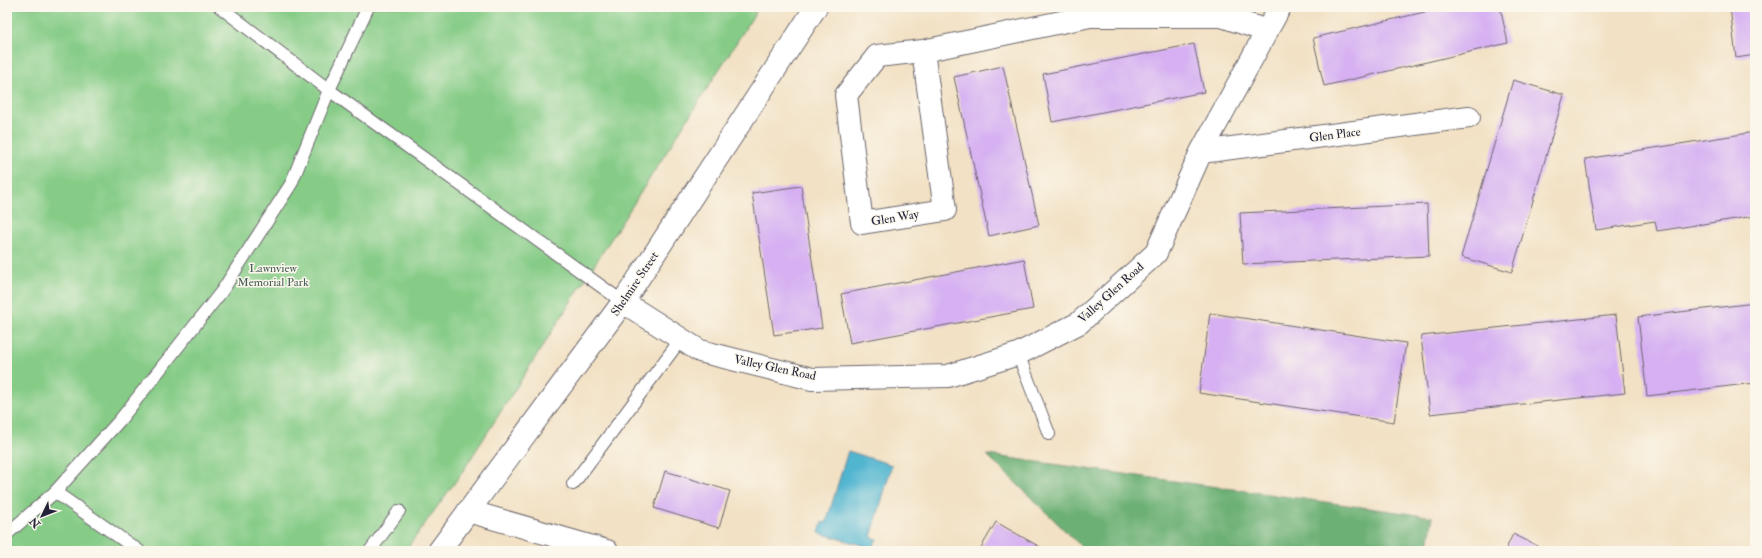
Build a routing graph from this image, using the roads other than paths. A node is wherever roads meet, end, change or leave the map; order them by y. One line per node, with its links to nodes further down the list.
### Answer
1 (220, 7): 7 (lane)
2 (368, 7): 7 (lane)
3 (816, 7): 10 (street, Shelmire Street)
4 (1280, 7): 5 (street, Valley Glen Road)
5 (1267, 31): 6 (street, Glen Way); 9 (street, Valley Glen Road)
6 (923, 51): 6 (street, Glen Way)
7 (329, 90): 10 (lane); 15 (lane)
8 (1469, 117): 9 (street, Glen Place)
9 (1201, 152): 12 (street, Valley Glen Road)
10 (624, 302): 11 (street, Valley Glen Road); 17 (street, Shelmire Street)
11 (681, 339): 12 (street, Valley Glen Road); 14 (lane)
12 (1018, 354): 13 (lane)
13 (1049, 434)
14 (573, 484)
15 (55, 492): 18 (lane); 19 (lane)
16 (399, 511): 20 (lane)
17 (468, 511): 21 (street, Shelmire Street); 22 (street)
18 (7, 534)
19 (139, 551)
20 (370, 551)
21 (439, 551)
22 (607, 551)

